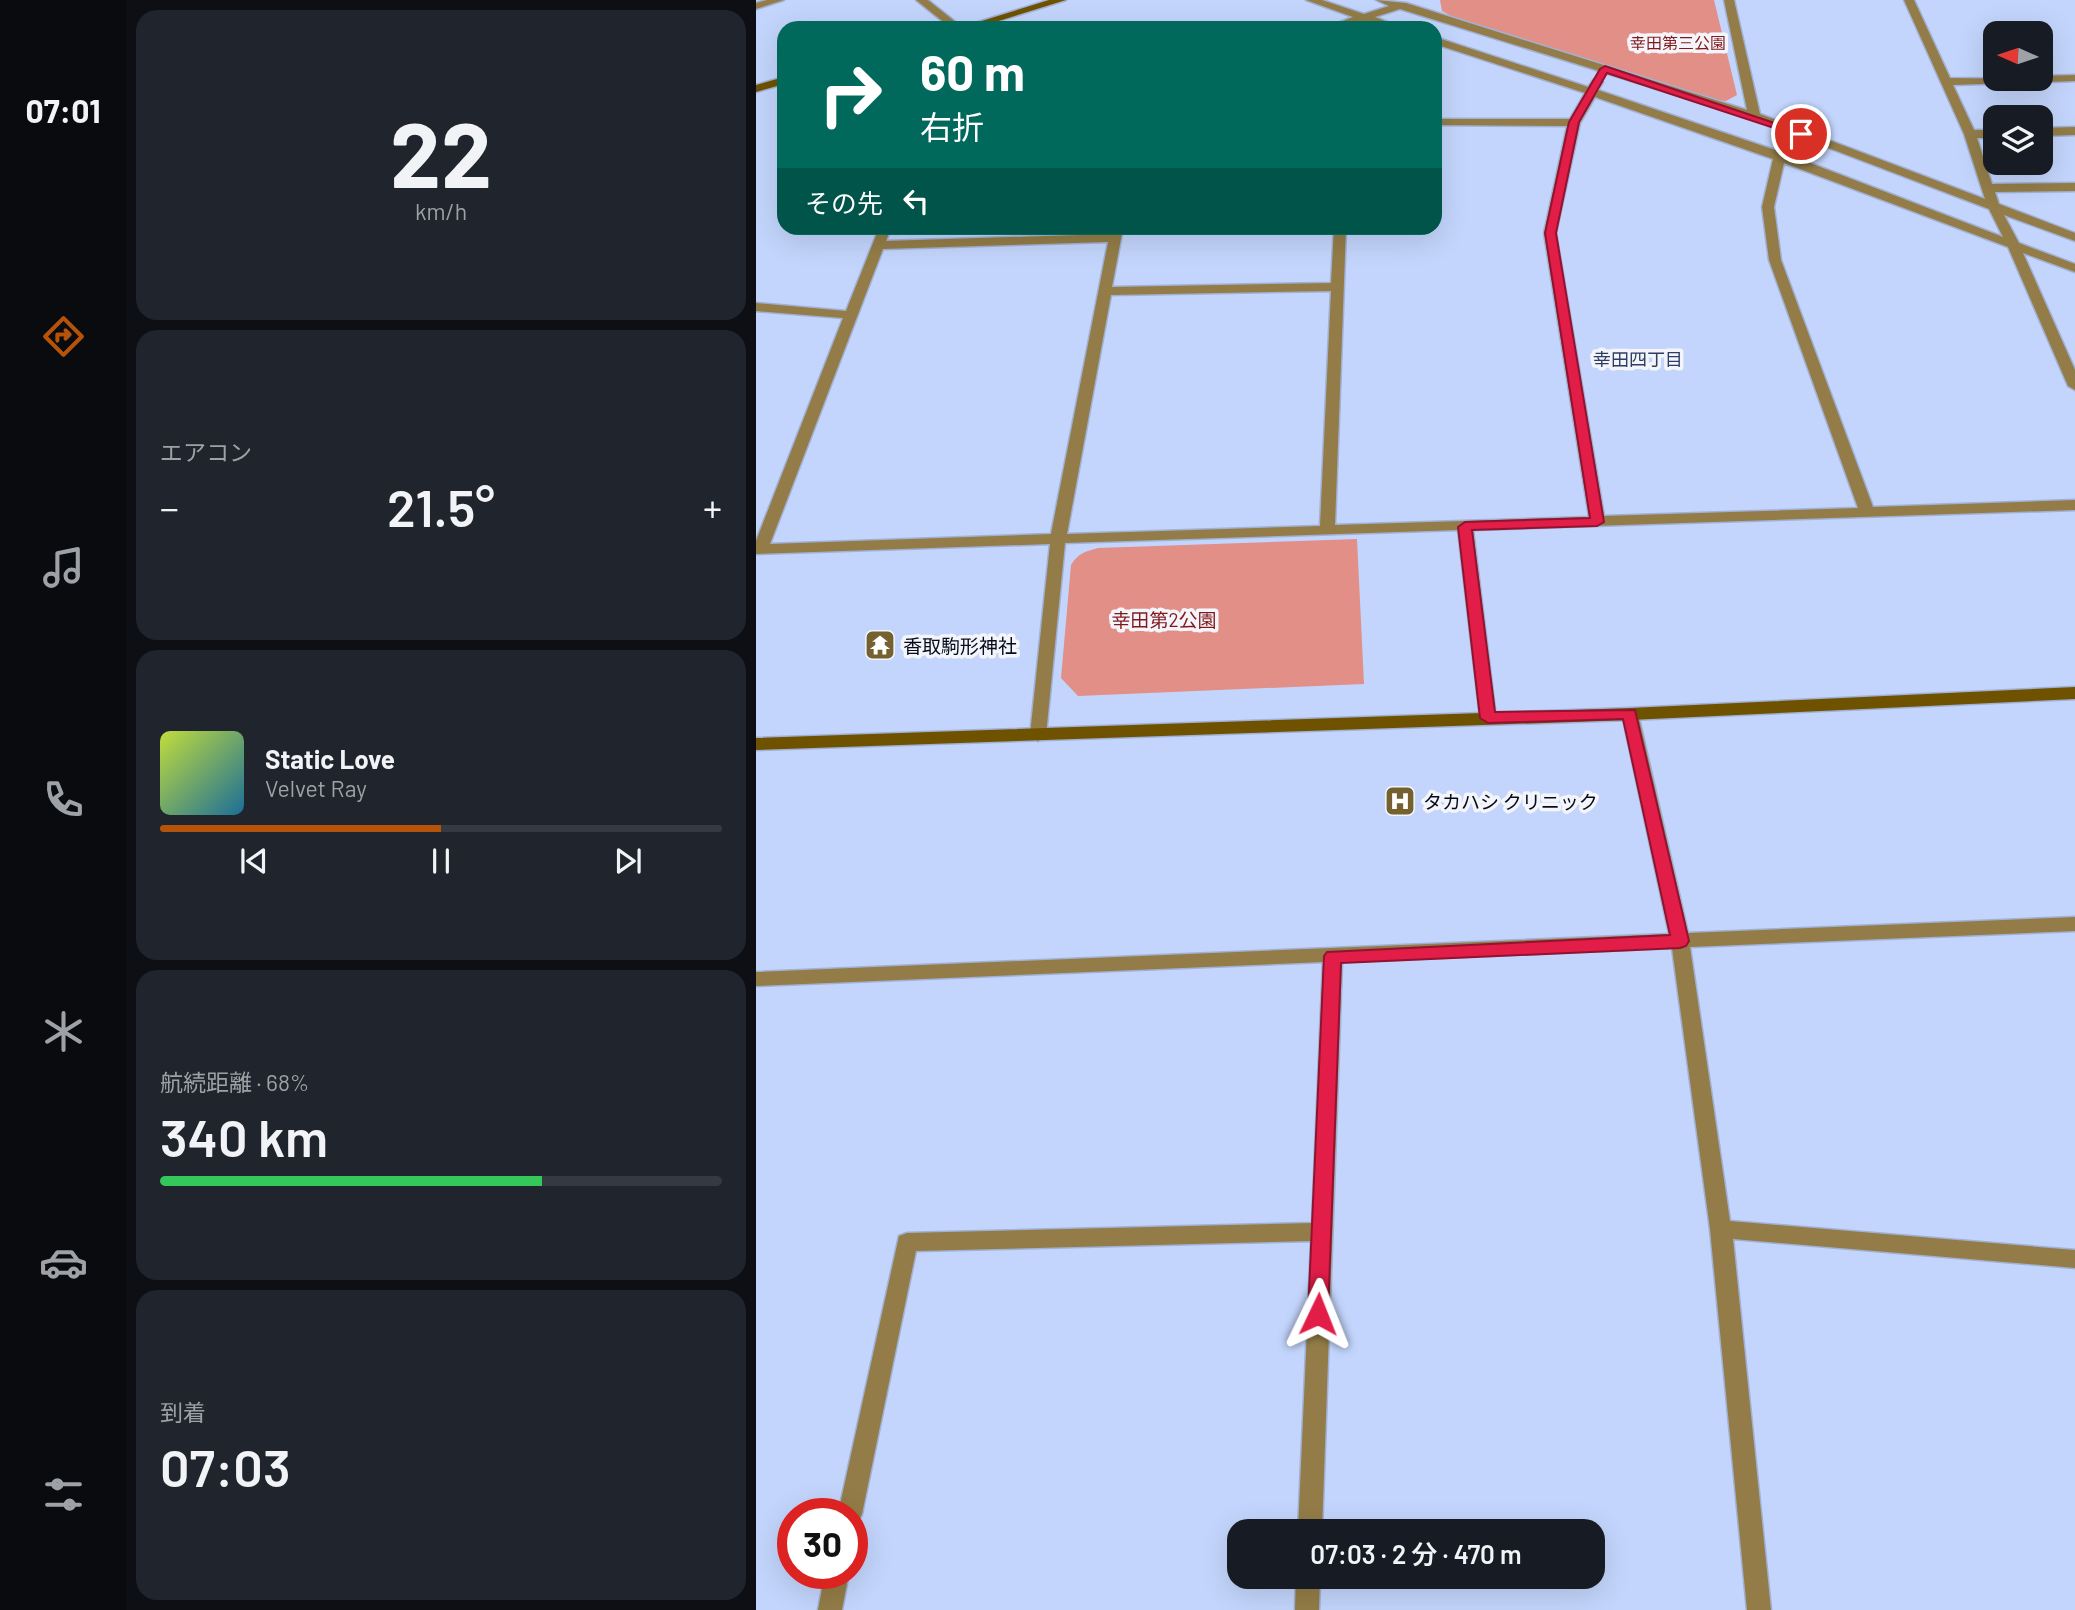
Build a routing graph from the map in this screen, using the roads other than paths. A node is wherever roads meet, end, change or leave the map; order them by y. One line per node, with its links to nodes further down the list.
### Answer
1 (779, 0): 9 (street)
2 (922, 0): 12 (street)
3 (1061, 0): 13 (street)
4 (1311, 0): 11 (street)
5 (1381, 0): 10 (street)
6 (1418, 0): 10 (street)
7 (1730, 0): 25 (street)
8 (1909, 0): 22 (street)
9 (756, 6)
10 (1400, 6): 11 (street); 17 (street)
11 (1364, 17): 14 (street); 15 (street)
12 (949, 21)
13 (988, 21)
14 (1351, 21)
15 (1376, 21)
16 (1442, 42): 24 (street)
17 (1605, 69): 24 (street); 25 (street)
18 (2075, 78): 19 (street)
19 (2053, 79)
20 (1983, 81): 22 (street)
21 (777, 82): 23 (street)
22 (1945, 82): 30 (street)
23 (756, 89)
24 (1592, 92): 27 (street); 32 (street)
25 (1754, 116): 35 (street)
26 (1442, 122): 27 (street)
27 (1574, 122): 51 (street)
28 (2075, 131): 29 (street)
29 (2053, 132)
30 (1970, 134): 31 (street); 34 (street)
31 (1983, 134)
32 (1780, 156): 41 (street); 50 (street)
33 (2075, 187): 34 (street)
34 (1988, 188): 35 (street)
35 (1993, 205): 40 (street); 41 (street)
36 (882, 235): 42 (street)
37 (1076, 235): 42 (street)
38 (1116, 235): 45 (street)
39 (1340, 235): 44 (street)
40 (2075, 237)
41 (2013, 244): 43 (street); 48 (street)
42 (878, 245): 47 (street)
43 (2075, 268)
44 (1337, 287): 45 (street); 53 (street)
45 (1106, 291): 54 (street)
46 (756, 307): 47 (street)
47 (850, 315): 55 (street)
48 (2075, 386)
49 (2075, 505): 50 (street)
50 (1867, 512): 51 (street)
51 (1597, 522): 52 (street)
52 (1465, 527): 53 (street); 58 (street)
53 (1327, 532): 54 (street)
54 (1058, 540): 55 (street); 59 (street)
55 (759, 548)
56 (2075, 693): 57 (street)
57 (1630, 713): 58 (street); 62 (street)
58 (1488, 718): 59 (street)
59 (1038, 735): 60 (street)
60 (756, 744)
61 (2075, 924): 62 (street)
62 (1680, 941): 63 (street); 65 (street)
63 (1333, 956): 64 (street); 66 (street)
64 (756, 979)
65 (1721, 1229): 67 (street); 74 (street)
66 (1321, 1232): 68 (street); 69 (street)
67 (2075, 1259)
68 (853, 1498)
69 (1310, 1519)
70 (834, 1589): 72 (street)
71 (1308, 1589): 73 (street)
72 (830, 1610)
73 (1307, 1610)
74 (1759, 1610)

